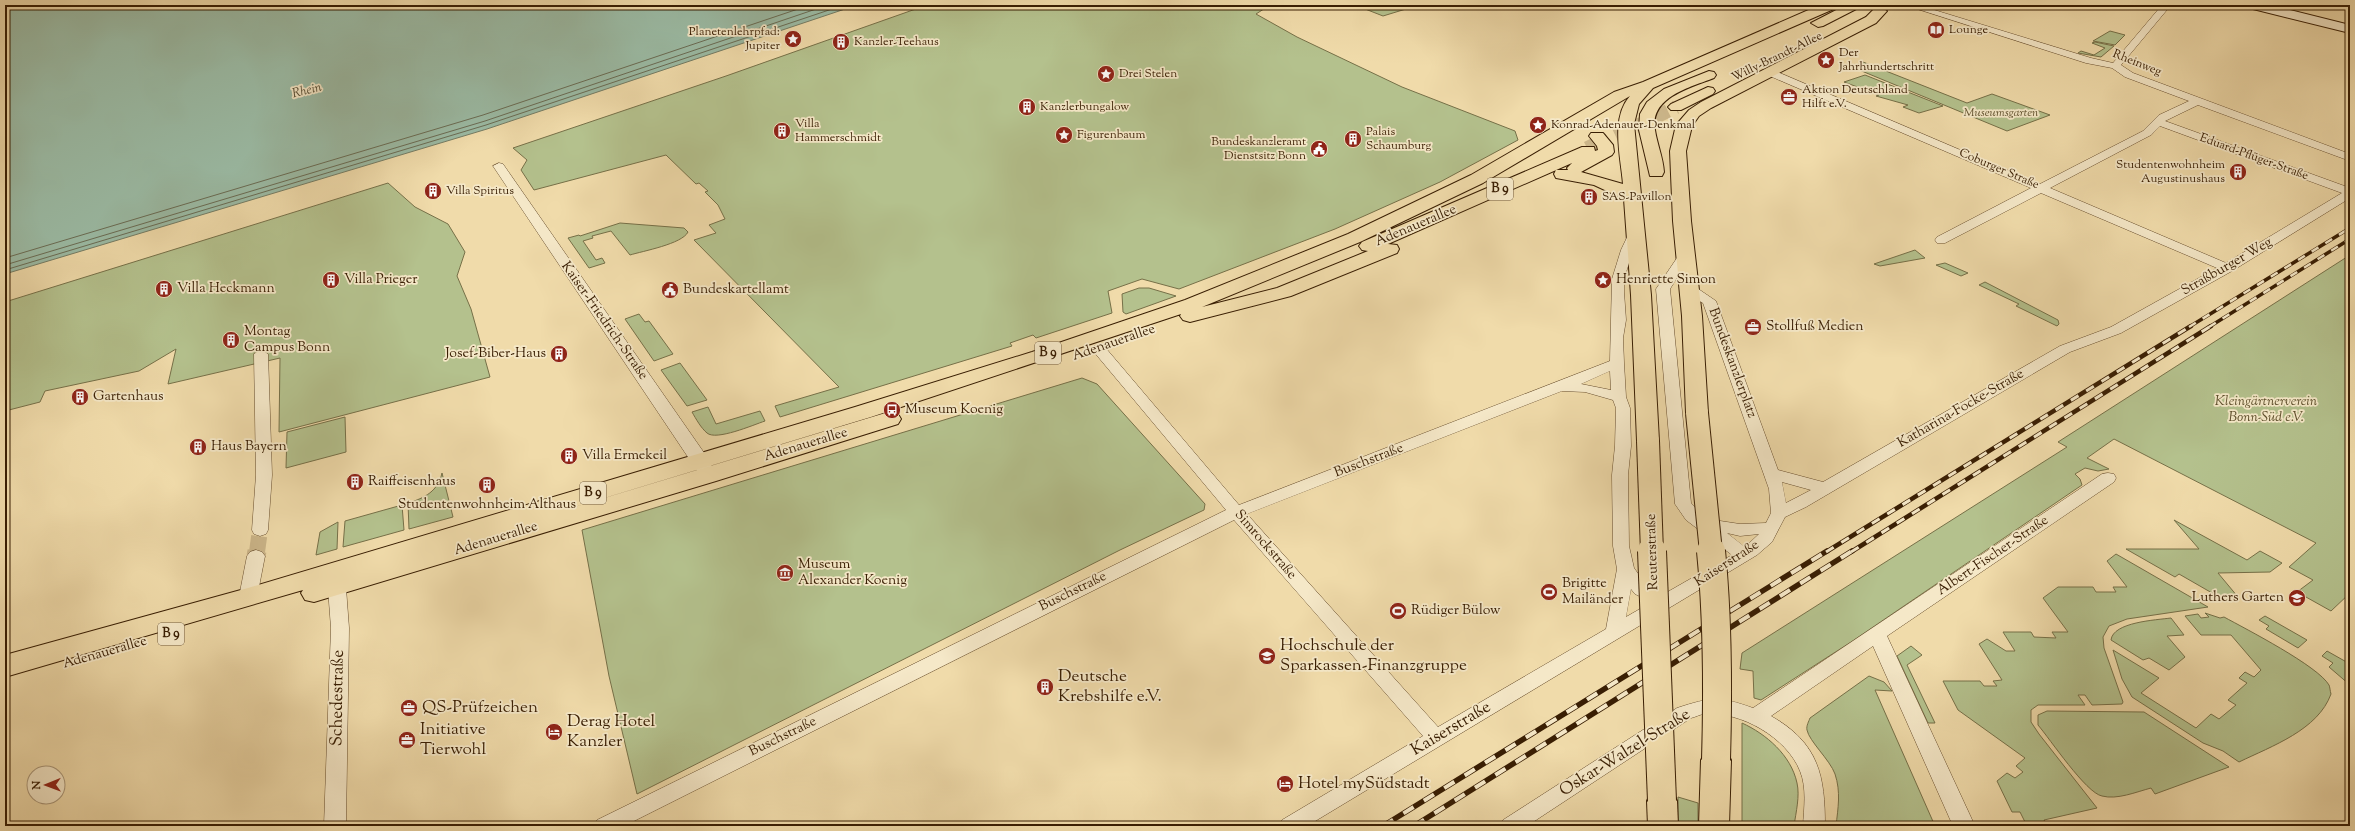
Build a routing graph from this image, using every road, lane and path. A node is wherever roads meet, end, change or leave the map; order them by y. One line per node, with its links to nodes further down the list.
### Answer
1 (1831, 5): 12 (main road, Willy-Brandt-Allee / B 9)
2 (1857, 5): 21 (main road)
3 (1909, 5): 10 (street, Rheinweg)
4 (2167, 5): 10 (street)
5 (2254, 5): 6 (street)
6 (2274, 6): 8 (street); 9 (street)
7 (1881, 7): 11 (main road, Willy-Brandt-Allee); 14 (main road, Willy-Brandt-Allee)
8 (2350, 25)
9 (2350, 29)
10 (2115, 66): 13 (street, Rheinweg)
11 (1769, 72): 23 (street, Coburger Straße); 26 (main road, Willy-Brandt-Allee)
12 (1648, 85): 16 (main road, B 9); 18 (main road)
13 (2198, 101): 15 (street); 19 (street, Rheinweg)
14 (1676, 107)
15 (2158, 122): 23 (street); 24 (street, Eduard-Pflüger-Straße)
16 (1548, 136): 17 (main road); 39 (main road, Adenauerallee / B 9)
17 (1592, 143): 18 (main road); 22 (main road); 32 (main road, Adenauerallee / B 9)
18 (1628, 148): 21 (main road); 25 (main road)
19 (2350, 158)
20 (498, 166): 39 (street, Kaiser-Friedrich-Straße)
21 (1656, 172): 26 (main road)
22 (1562, 174): 25 (main road); 32 (main road)
23 (2041, 187): 28 (street); 30 (street, Coburger Straße)
24 (2350, 193): 30 (street, Straßburger Weg)
25 (1634, 198): 27 (main road)
26 (1681, 201): 29 (main road)
27 (1636, 231): 36 (street); 59 (main road, Reuterstraße, bridge)
28 (1941, 240)
29 (1685, 256): 31 (main road); 45 (street)
30 (2227, 268): 33 (street, Straßburger Weg)
31 (1689, 289): 40 (street, Bundeskanzlerplatz); 64 (main road, bridge)
32 (1190, 316): 34 (main road, Adenauerallee / B 9)
33 (2101, 337): 42 (street, Katharina-Focke-Straße)
34 (1099, 349): 39 (main road, Adenauerallee / B 9); 43 (street, Simrockstraße)
35 (261, 354): 46 (street)
36 (1617, 363): 37 (street, Buschstraße); 38 (street)
37 (1555, 388): 38 (street, Buschstraße); 43 (street, Buschstraße)
38 (1619, 396): 49 (street)
39 (705, 468): 50 (main road, Adenauerallee / B 9)
40 (1773, 474): 42 (street); 44 (street)
41 (2108, 478): 54 (street, Albert-Fischer-Straße)
42 (1824, 488): 44 (street, Katharina-Focke-Straße)
43 (1236, 512): 58 (street, Simrockstraße); 61 (street, Buschstraße)
44 (1775, 520): 45 (street); 47 (street, Kaiserstraße)
45 (1701, 522): 47 (street)
46 (260, 530)
47 (1744, 555): 52 (street, Kaiserstraße)
48 (256, 556): 51 (street)
49 (1626, 569): 52 (street); 53 (street)
50 (337, 578): 51 (main road, Adenauerallee / B 9); 56 (main road, Adenauerallee / B 9); 60 (street, Schedestraße)
51 (248, 597): 55 (main road, Adenauerallee / B 9)
52 (1670, 599): 53 (street, Kaiserstraße)
53 (1614, 633): 58 (street, Kaiserstraße)
54 (1877, 634): 57 (street, Albert-Fischer-Straße); 66 (street)
55 (5, 666)
56 (5, 682)
57 (1756, 716): 63 (street, Oskar-Walzel-Straße); 65 (street, Oskar-Walzel-Straße)
58 (1444, 733): 62 (street, Kaiserstraße)
59 (1663, 813)
60 (335, 826)
61 (604, 826)
62 (1289, 826)
63 (1510, 826)
64 (1714, 826)
65 (1814, 826)
66 (1964, 826)

